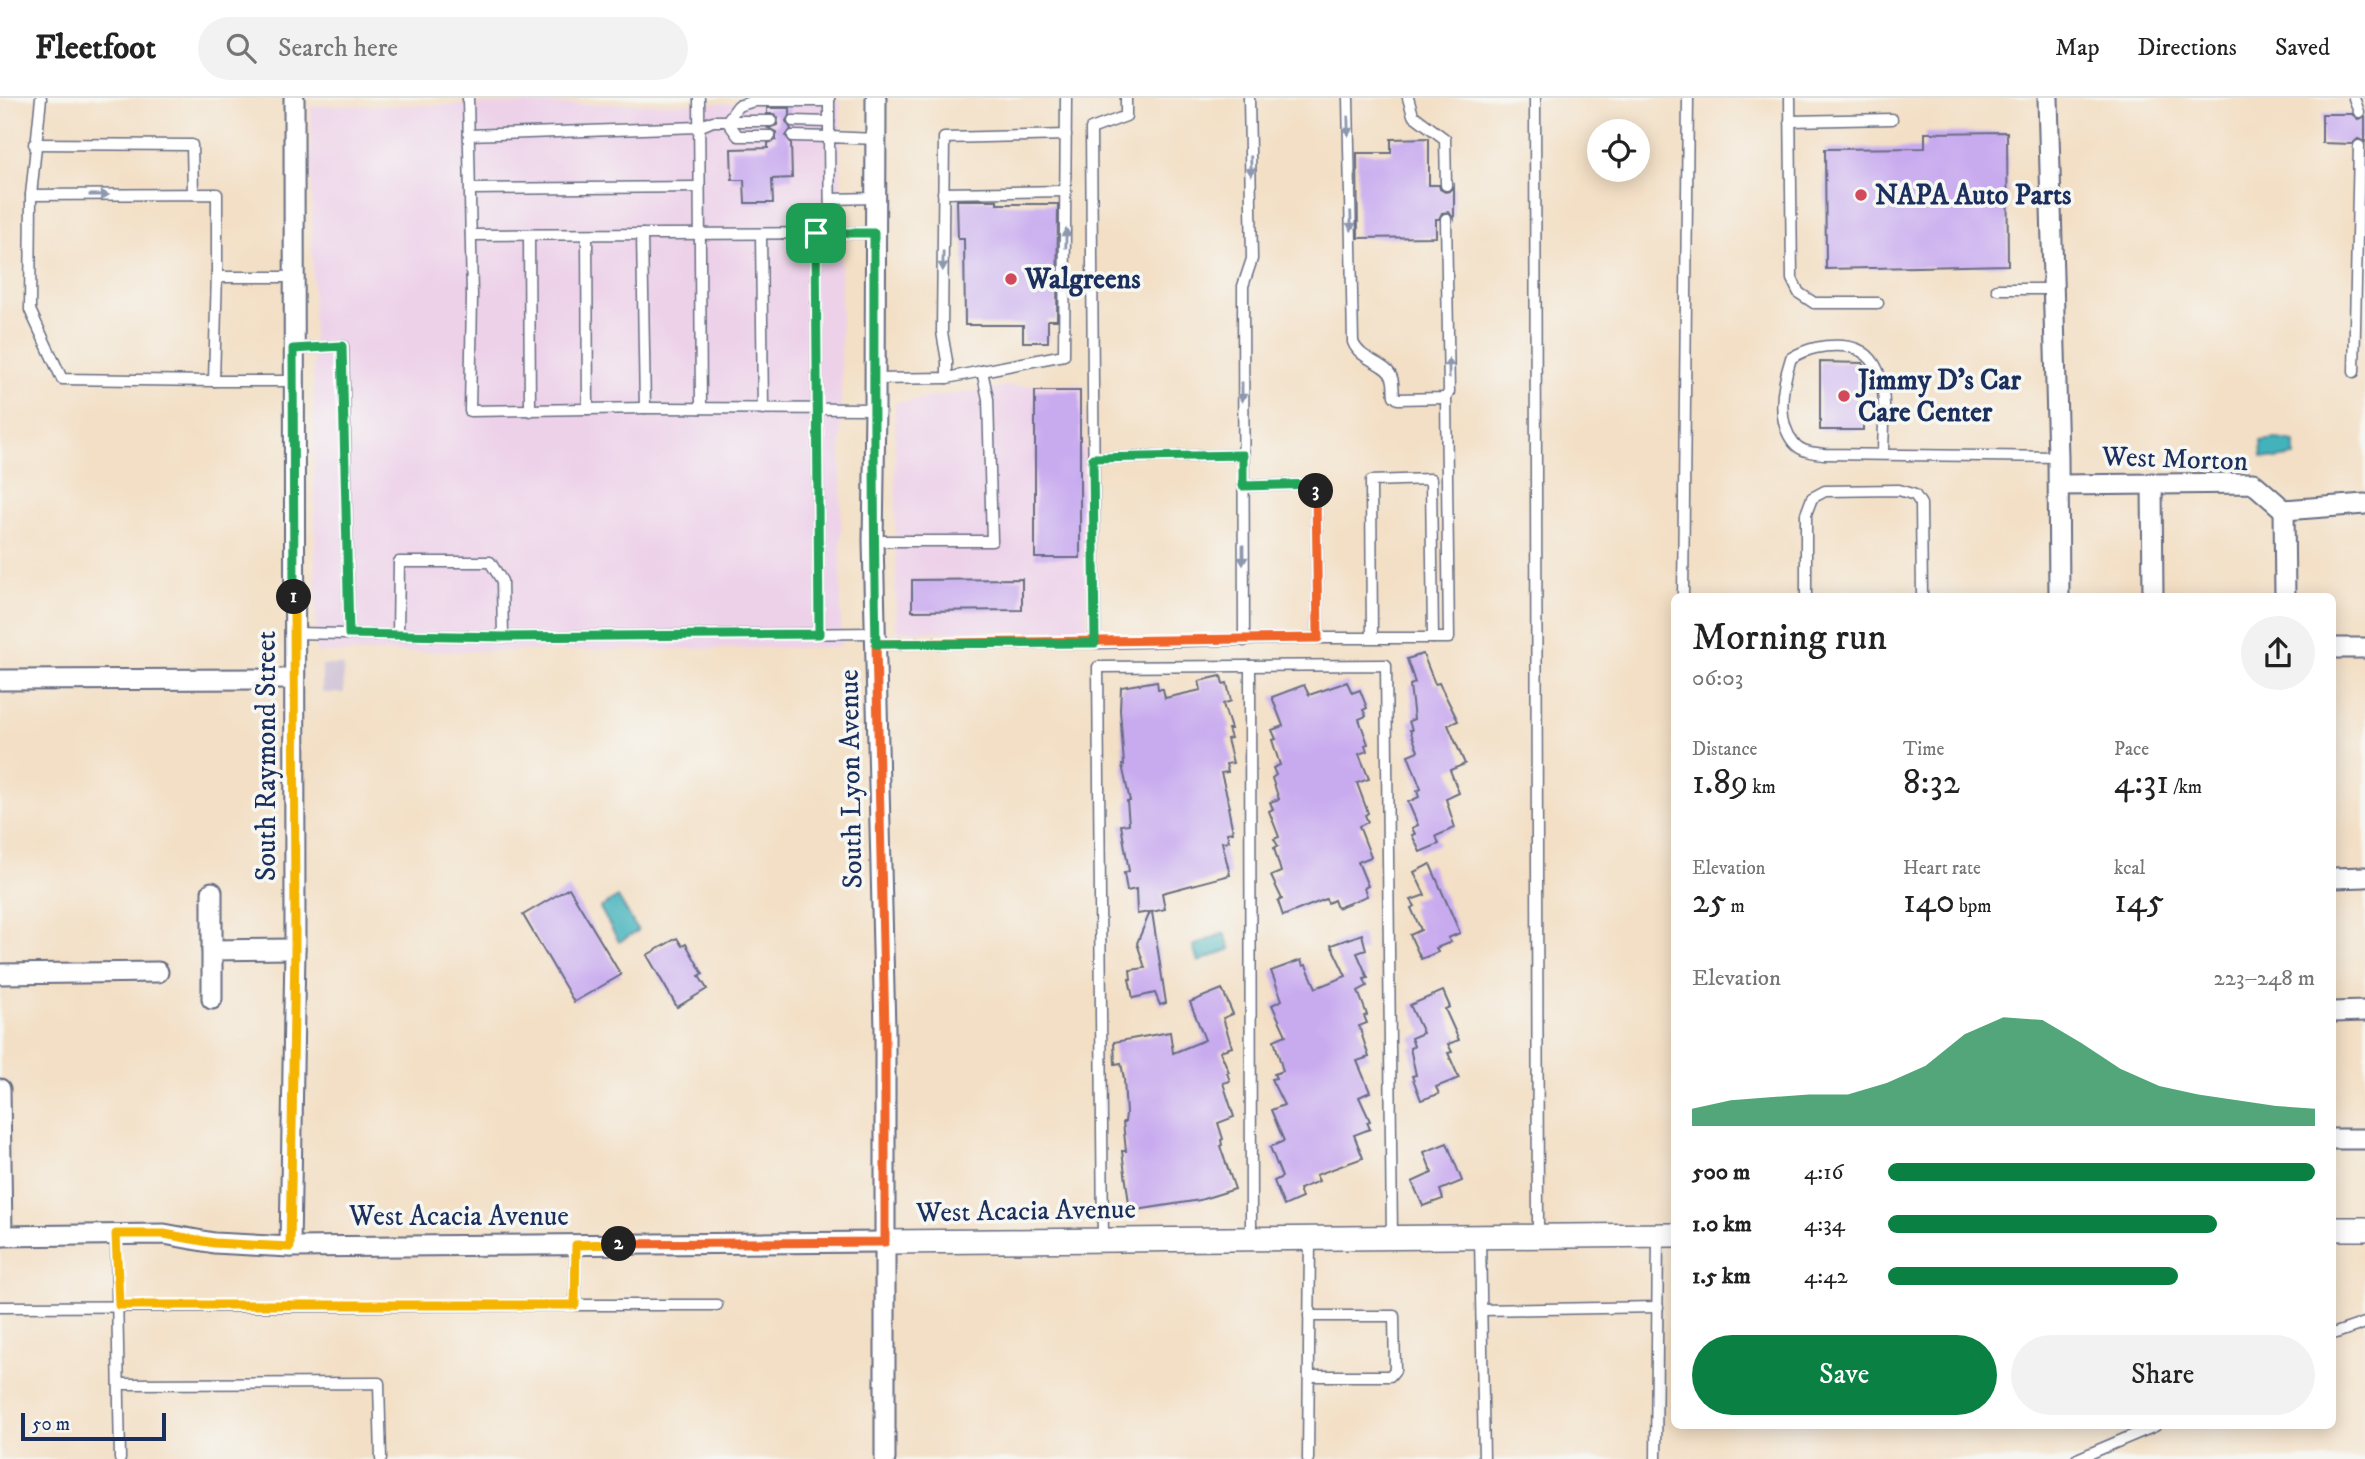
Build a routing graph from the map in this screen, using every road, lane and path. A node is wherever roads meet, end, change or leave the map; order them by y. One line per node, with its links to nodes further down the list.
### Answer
1 (41, 98): 31 (lane)
2 (294, 98): 53 (street, South Raymond Street)
3 (468, 98): 25 (lane)
4 (699, 98): 24 (lane)
5 (876, 98): 30 (street, South Lyon Avenue)
6 (1066, 98): 26 (lane)
7 (1126, 98): 75 (lane)
8 (1249, 98): 73 (lane, one-way to 73)
9 (1348, 98): 64 (lane, one-way to 64)
10 (1408, 98): 33 (lane)
11 (1535, 98): 122 (lane)
12 (1688, 98): 82 (lane)
13 (1790, 98): 22 (lane)
14 (2049, 98): 55 (street)
15 (2354, 98): 17 (lane)
16 (829, 99): 19 (lane); 23 (lane)
17 (2358, 112)
18 (1892, 119): 22 (lane)
19 (727, 121): 20 (lane); 24 (lane); 27 (lane)
20 (771, 121)
21 (793, 121): 23 (lane)
22 (1790, 121): 56 (lane)
23 (829, 122): 29 (lane)
24 (699, 127): 25 (lane); 34 (lane)
25 (469, 135): 35 (lane)
26 (1066, 135): 36 (lane); 37 (lane)
27 (770, 136)
28 (793, 136): 29 (lane)
29 (829, 137): 30 (lane); 41 (lane)
30 (876, 139): 40 (street, South Lyon Avenue)
31 (34, 144): 38 (lane); 39 (lane)
32 (2359, 146): 59 (lane)
33 (1446, 185)
34 (699, 187): 35 (lane); 47 (lane)
35 (471, 189): 49 (lane)
36 (1066, 191): 37 (lane); 58 (lane, one-way to 36)
37 (943, 193): 60 (lane, one-way to 60)
38 (193, 194): 39 (lane, one-way to 38); 52 (lane)
39 (31, 195): 62 (lane)
40 (875, 198): 41 (lane); 45 (street, South Lyon Avenue)
41 (830, 199): 44 (lane)
42 (1446, 219): 64 (lane, one-way to 42)
43 (816, 233): 44 (lane); 48 (lane); 69 (lane)
44 (830, 233): 45 (lane)
45 (874, 233): 61 (street, South Lyon Avenue)
46 (642, 234): 47 (lane); 51 (lane); 65 (lane)
47 (700, 234): 48 (lane); 66 (lane)
48 (761, 234): 68 (lane)
49 (471, 235): 50 (lane); 71 (lane)
50 (529, 235): 51 (lane); 71 (lane)
51 (587, 235): 67 (lane)
52 (217, 264): 53 (lane); 62 (lane)
53 (293, 277): 57 (street, South Raymond Street)
54 (1997, 289): 55 (lane)
55 (2054, 289): 74 (street)
56 (1878, 303)
57 (293, 349): 63 (street, South Raymond Street); 89 (lane)
58 (982, 371): 60 (lane); 81 (lane)
59 (2354, 372)
60 (947, 378): 61 (lane)
61 (874, 379): 70 (street, South Lyon Avenue)
62 (214, 382): 63 (lane)
63 (293, 382): 88 (street, South Raymond Street)
64 (1446, 397): 96 (lane)
65 (645, 408): 66 (lane); 67 (lane)
66 (701, 408): 68 (lane)
67 (588, 409): 71 (lane)
68 (763, 409): 69 (lane)
69 (818, 409): 70 (lane); 90 (lane)
70 (876, 409): 81 (street, South Lyon Avenue)
71 (530, 411)
72 (1883, 454): 72 (lane); 74 (lane)
73 (1243, 455): 75 (lane); 78 (lane)
74 (2058, 457): 77 (street)
75 (1093, 458): 98 (lane)
76 (2152, 483): 77 (street, West Morton); 80 (street, West Morton); 86 (street)
77 (2059, 485): 85 (street)
78 (1243, 486): 94 (lane); 97 (lane, one-way to 97)
79 (2365, 504): 80 (street)
80 (2284, 510): 87 (street)
81 (873, 541): 93 (street, South Lyon Avenue)
82 (1683, 593)
83 (1805, 593): 84 (lane)
84 (1922, 593)
85 (2059, 593)
86 (2152, 593)
87 (2285, 593)
88 (294, 633): 89 (lane); 103 (street, South Raymond Street)
89 (349, 634): 91 (lane)
90 (819, 634): 92 (lane); 93 (lane)
91 (398, 635): 92 (lane); 92 (lane)
92 (503, 637)
93 (876, 638): 98 (lane); 128 (street, South Lyon Avenue)
94 (1318, 638): 95 (lane); 97 (lane)
95 (1372, 638): 96 (lane); 96 (lane)
96 (1433, 638)
97 (1244, 641): 98 (lane)
98 (1095, 643)
99 (2336, 649): 100 (street)
100 (2365, 649)
101 (1250, 666): 125 (lane); 126 (lane); 127 (lane)
102 (0, 680): 103 (street)
103 (294, 680): 107 (street, South Raymond Street)
104 (2365, 877): 105 (street)
105 (2336, 878)
106 (212, 892): 108 (street)
107 (295, 949): 108 (street); 130 (street, South Raymond Street)
108 (212, 950): 111 (street)
109 (158, 972): 110 (street)
110 (0, 974)
111 (212, 999)
112 (2365, 1011): 113 (street)
113 (2336, 1012)
114 (0, 1089): 121 (street)
115 (2336, 1139): 116 (street)
116 (2365, 1139)
117 (2336, 1229): 118 (street)
118 (2365, 1229)
119 (116, 1234): 121 (street, West Acacia Avenue); 130 (street, West Acacia Avenue); 131 (lane)
120 (1666, 1235): 122 (street, West Acacia Avenue); 135 (lane)
121 (1, 1236)
122 (1538, 1236): 123 (street, West Acacia Avenue)
123 (1480, 1237): 125 (street, West Acacia Avenue); 136 (lane)
124 (1310, 1238): 125 (street, West Acacia Avenue); 126 (street, West Acacia Avenue); 137 (lane)
125 (1392, 1238)
126 (1251, 1239): 127 (street, West Acacia Avenue)
127 (1103, 1240): 128 (street, West Acacia Avenue)
128 (885, 1242): 129 (street, West Acacia Avenue); 145 (street, South Lyon Avenue)
129 (576, 1245): 130 (street, West Acacia Avenue); 132 (lane)
130 (290, 1247)
131 (119, 1305): 132 (lane); 134 (lane); 141 (lane)
132 (575, 1305): 133 (lane)
133 (717, 1305)
134 (0, 1307)
135 (1658, 1307): 136 (lane); 148 (lane)
136 (1482, 1310): 147 (lane)
137 (1309, 1316): 140 (lane); 140 (lane)
138 (2365, 1323): 139 (lane)
139 (2336, 1333)
140 (1309, 1376): 146 (lane)
141 (119, 1384): 143 (lane); 144 (lane)
142 (2148, 1429): 149 (lane)
143 (120, 1459)
144 (381, 1459)
145 (885, 1459)
146 (1308, 1459)
147 (1484, 1459)
148 (1656, 1459)
149 (2077, 1459)

